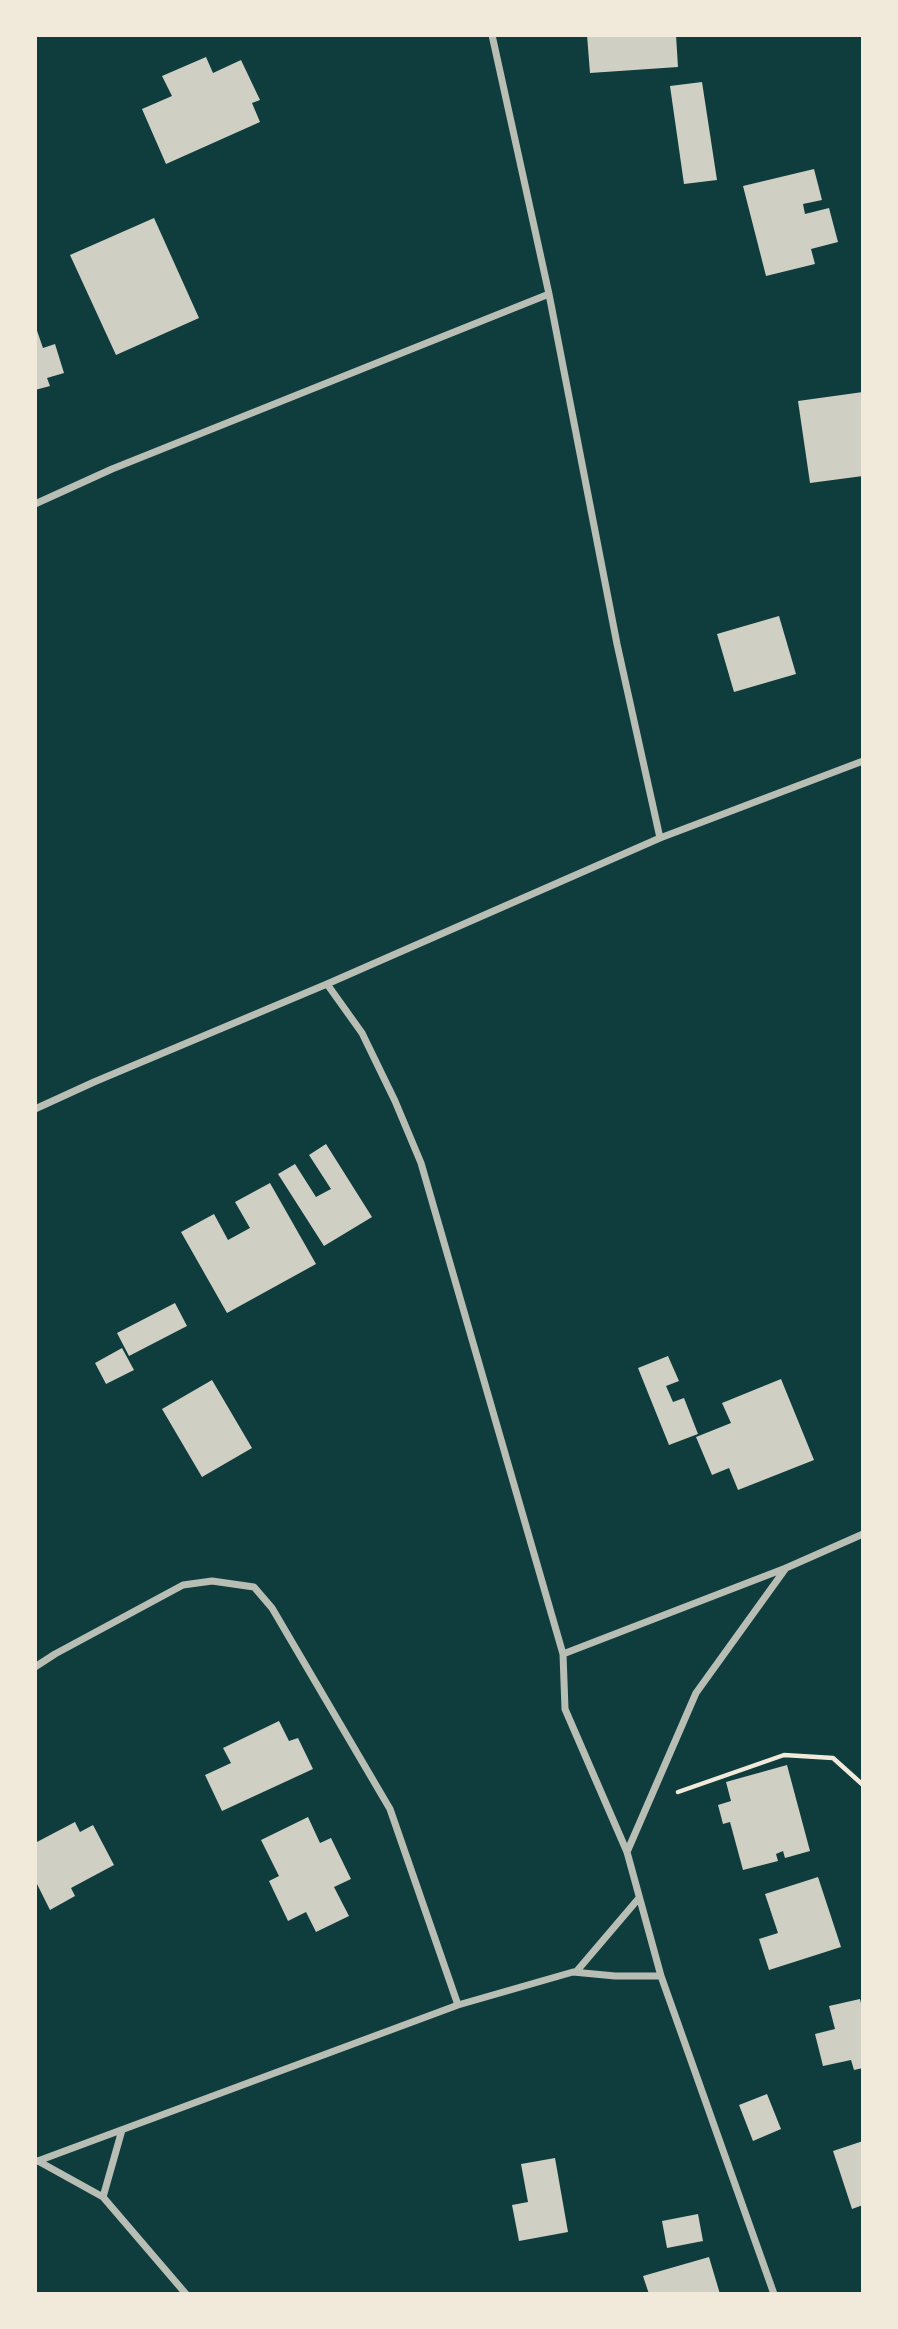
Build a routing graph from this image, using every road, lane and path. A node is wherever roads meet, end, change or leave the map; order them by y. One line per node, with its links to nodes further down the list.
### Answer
1 (492, 35): 2 (street)
2 (549, 294): 3 (street); 5 (street)
3 (35, 504)
4 (863, 761): 5 (street)
5 (660, 838): 6 (street)
6 (327, 984): 7 (street); 10 (street)
7 (35, 1109)
8 (863, 1534): 9 (street)
9 (786, 1568): 10 (street); 13 (street)
10 (564, 1654): 14 (street)
11 (35, 1667): 18 (street)
12 (863, 1785): 13 (path)
13 (649, 1802): 14 (street)
14 (627, 1852): 15 (street)
15 (639, 1898): 16 (street); 17 (street)
16 (576, 1972): 17 (street); 18 (street)
17 (660, 1976): 23 (street)
18 (458, 2005): 19 (street)
19 (122, 2130): 20 (street); 21 (street)
20 (37, 2161): 21 (street)
21 (103, 2197): 22 (street)
22 (186, 2294)
23 (774, 2294)

